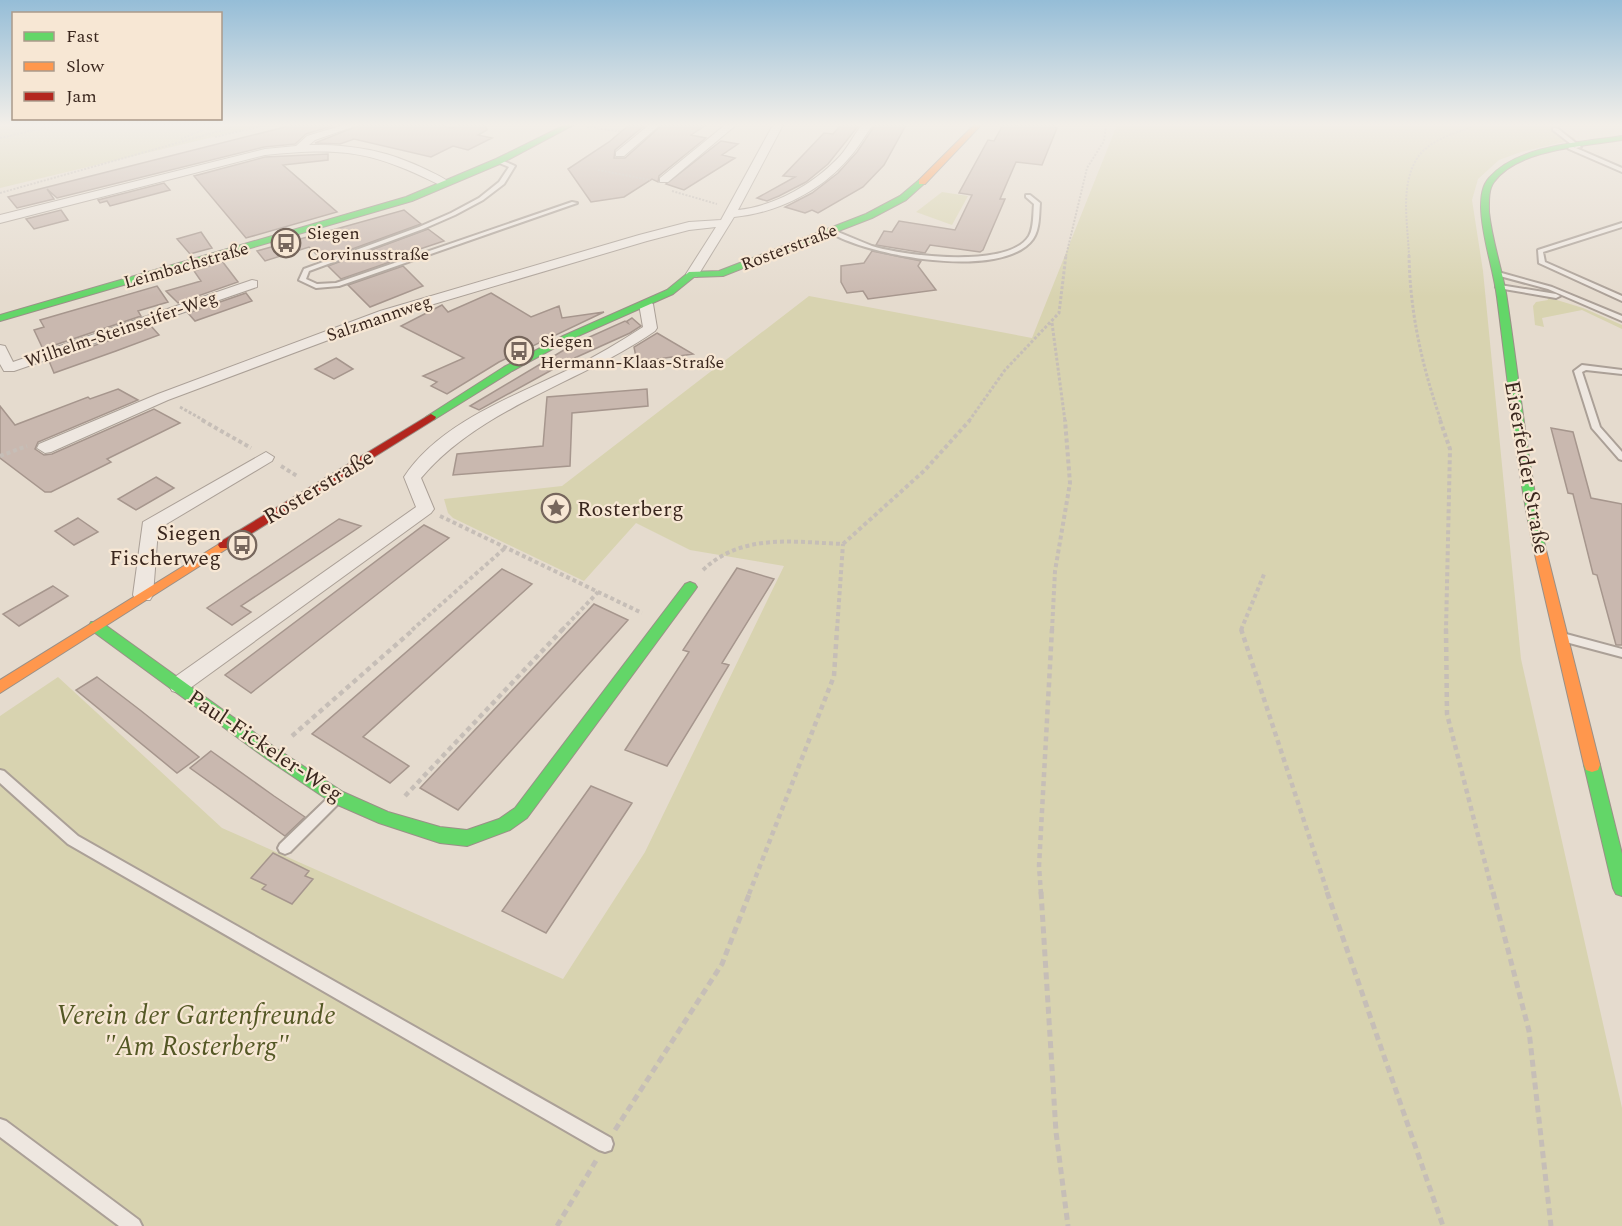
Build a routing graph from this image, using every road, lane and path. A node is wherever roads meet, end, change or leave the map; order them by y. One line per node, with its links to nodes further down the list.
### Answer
1 (37, 182): 14 (path)
2 (145, 182): 18 (street)
3 (442, 182): 13 (street)
4 (450, 182): 13 (main road, Leimbachstraße)
5 (502, 182): 16 (lane)
6 (664, 182): 17 (path)
7 (749, 182): 17 (street)
8 (818, 182): 17 (street, Salzmannweg)
9 (922, 182): 20 (main road, Rosterstraße)
10 (1084, 182): 30 (path)
11 (1407, 182): 63 (path)
12 (1490, 182): 22 (main road, Eiserfelder Straße)
13 (446, 184): 28 (main road, Leimbachstraße)
14 (0, 193)
15 (1028, 196): 20 (lane)
16 (574, 203)
17 (730, 215): 21 (street); 33 (street, Salzmannweg)
18 (0, 219)
19 (1622, 225): 25 (lane)
20 (831, 231): 21 (main road, Rosterstraße)
21 (692, 274): 26 (main road, Rosterstraße)
22 (1499, 280): 24 (lane); 24 (lane); 47 (main road, Eiserfelder Straße)
23 (252, 284): 31 (street, Wilhelm-Steinseifer-Weg)
24 (1577, 300): 27 (lane)
25 (1622, 301): 27 (lane)
26 (646, 304): 37 (main road, Rosterstraße); 38 (street)
27 (1602, 309): 29 (lane)
28 (0, 318)
29 (1622, 319)
30 (1052, 323): 39 (path); 61 (path)
31 (0, 349)
32 (1622, 372): 35 (lane)
33 (163, 397): 34 (street, Salzmannweg); 36 (path)
34 (45, 448)
35 (1622, 456)
36 (266, 457): 37 (path); 44 (street)
37 (316, 488): 44 (main road, Rosterstraße)
38 (425, 509): 40 (path); 49 (street)
39 (843, 544): 42 (path); 58 (path)
40 (505, 548): 43 (path); 51 (path)
41 (1265, 572): 62 (path)
42 (690, 587): 45 (main road, Paul-Fickeler-Weg)
43 (598, 592): 45 (path); 54 (path)
44 (143, 595): 46 (main road, Rosterstraße)
45 (664, 623): 54 (main road, Paul-Fickeler-Weg)
46 (96, 626): 49 (main road, Paul-Fickeler-Weg); 50 (main road, Rosterstraße)
47 (1563, 638): 48 (lane); 56 (main road, Eiserfelder Straße)
48 (1622, 653)
49 (179, 685): 51 (main road, Paul-Fickeler-Weg)
50 (0, 687)
51 (272, 754): 53 (main road, Paul-Fickeler-Weg)
52 (0, 775): 58 (lane)
53 (337, 797): 54 (main road, Paul-Fickeler-Weg); 55 (lane)
54 (385, 818)
55 (285, 848)
56 (1622, 888)
57 (0, 1127): 59 (lane)
58 (605, 1144): 60 (path)
59 (133, 1226)
60 (557, 1226)
61 (1068, 1226)
62 (1443, 1226)
63 (1551, 1226)

